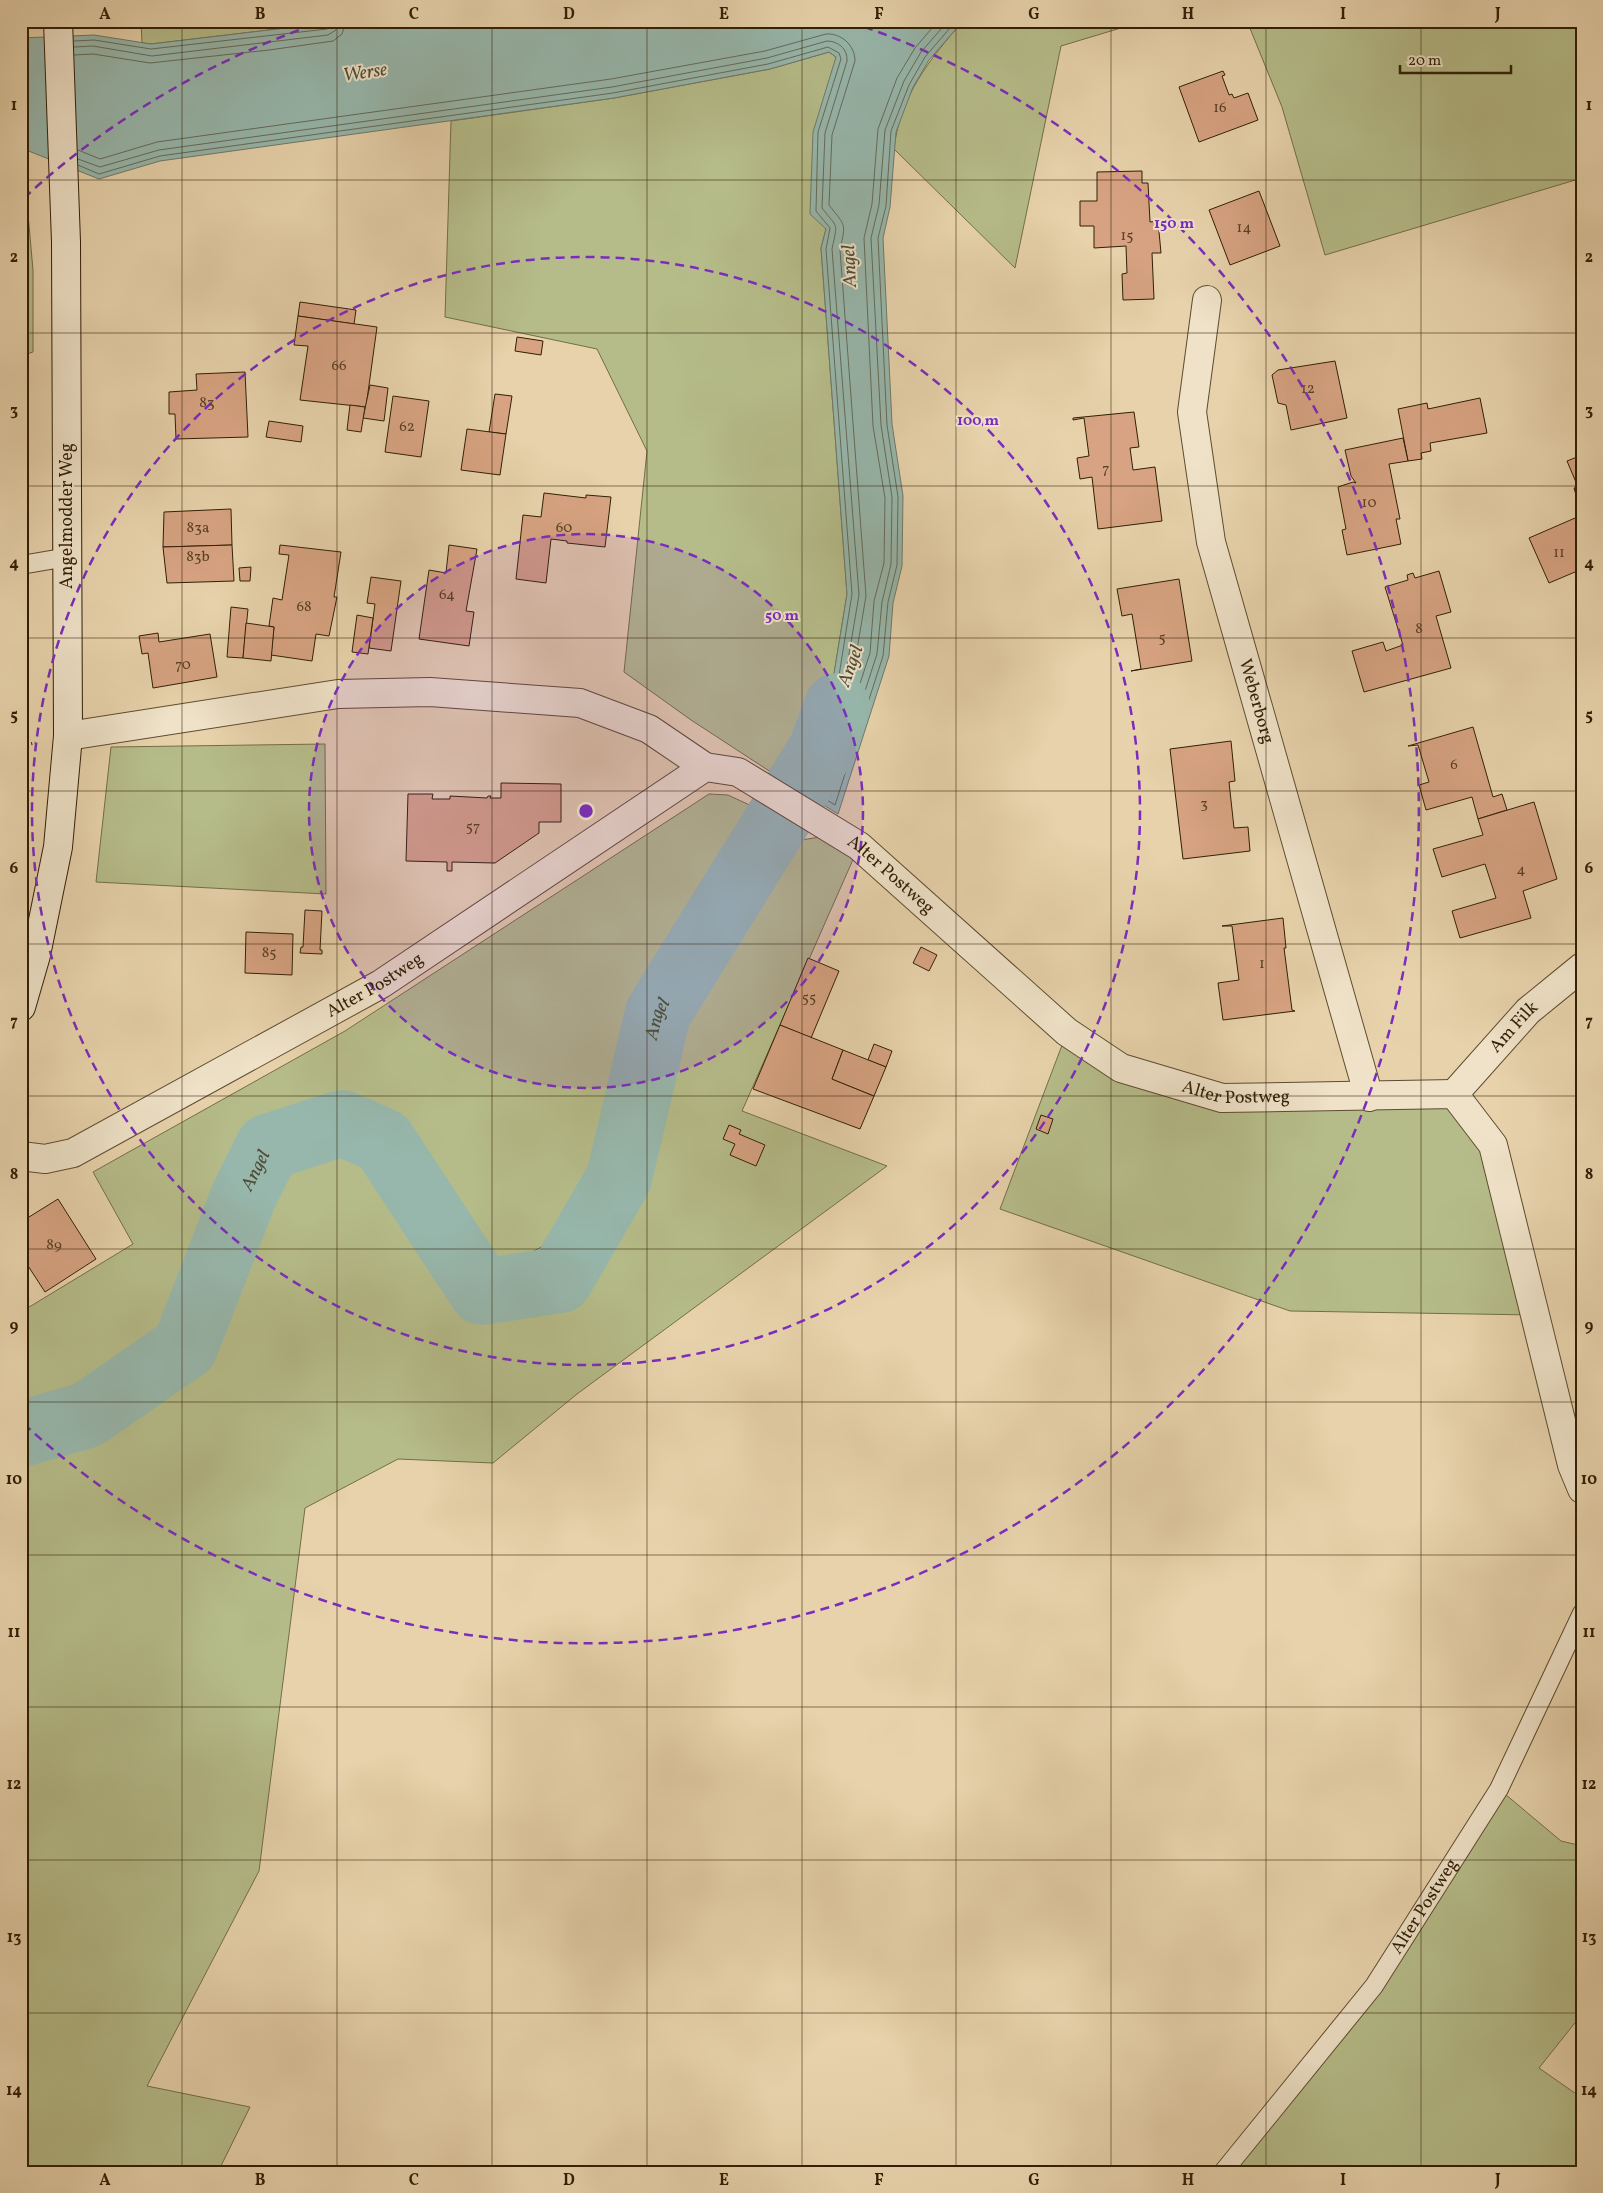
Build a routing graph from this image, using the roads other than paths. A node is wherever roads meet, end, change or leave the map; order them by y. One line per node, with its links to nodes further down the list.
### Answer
1 (58, 25): 3 (street, Angelmodder Weg)
2 (1207, 300): 10 (street, Weberborg)
3 (68, 557): 4 (lane); 5 (street, Angelmodder Weg)
4 (21, 565)
5 (68, 736): 6 (street, Alter Postweg); 8 (street, Angelmodder Weg)
6 (705, 768): 10 (street, Alter Postweg); 11 (street, Alter Postweg)
7 (1582, 967): 9 (street, Am Filk)
8 (21, 1007)
9 (1454, 1094): 10 (street, Alter Postweg); 12 (street)
10 (1369, 1097)
11 (21, 1156)
12 (1582, 1489)
13 (1582, 1613): 14 (lane, Alter Postweg)
14 (1223, 2172)

